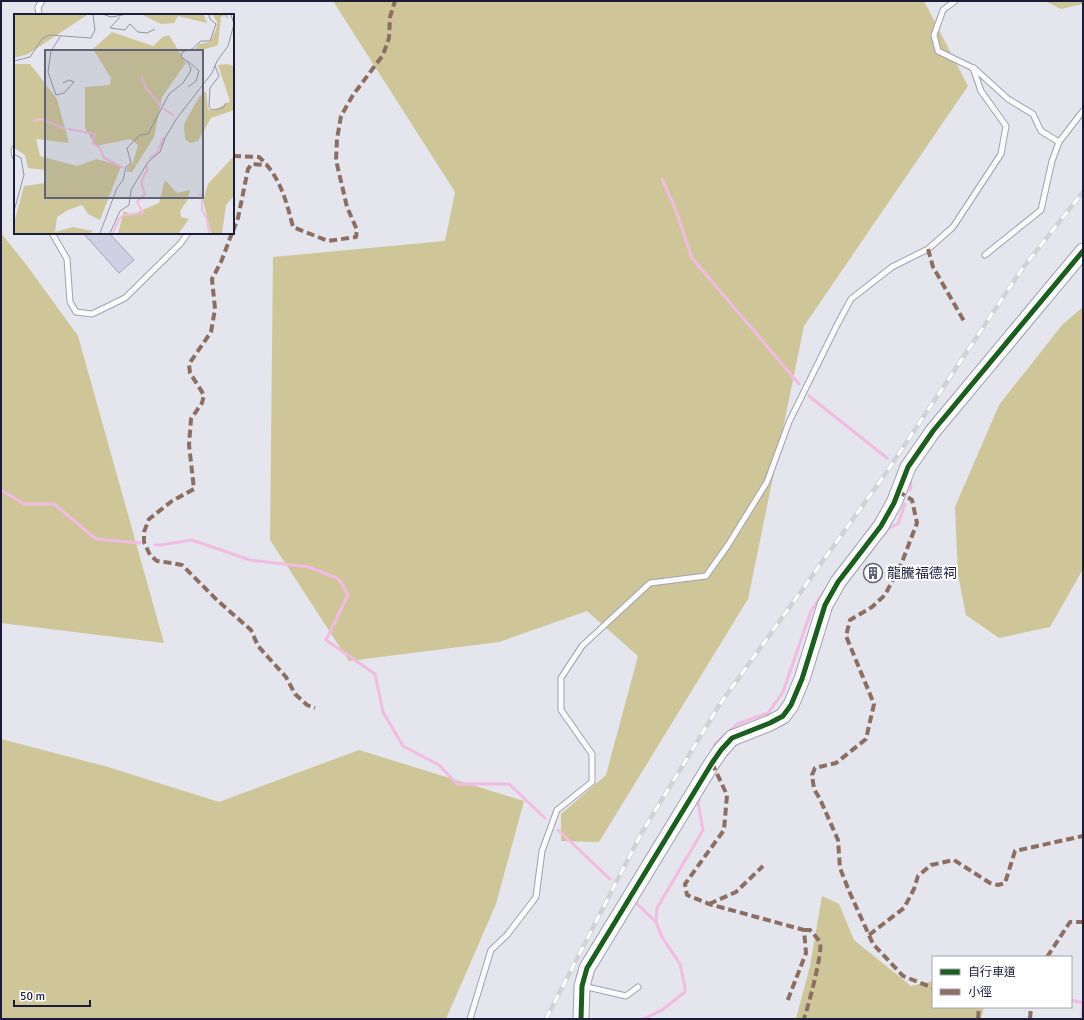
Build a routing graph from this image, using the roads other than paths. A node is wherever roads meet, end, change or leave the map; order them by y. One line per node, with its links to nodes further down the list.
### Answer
1 (42, 1): 3 (lane)
2 (955, 1): 4 (lane)
3 (39, 14)
4 (973, 68): 6 (lane); 13 (lane)
5 (1083, 111): 6 (lane)
6 (1059, 142): 10 (lane)
7 (53, 234): 8 (lane)
8 (187, 234)
9 (1083, 251): 11 (street)
10 (985, 255)
11 (582, 986): 12 (lane); 14 (street)
12 (638, 987)
13 (470, 1019)
14 (581, 1019)

